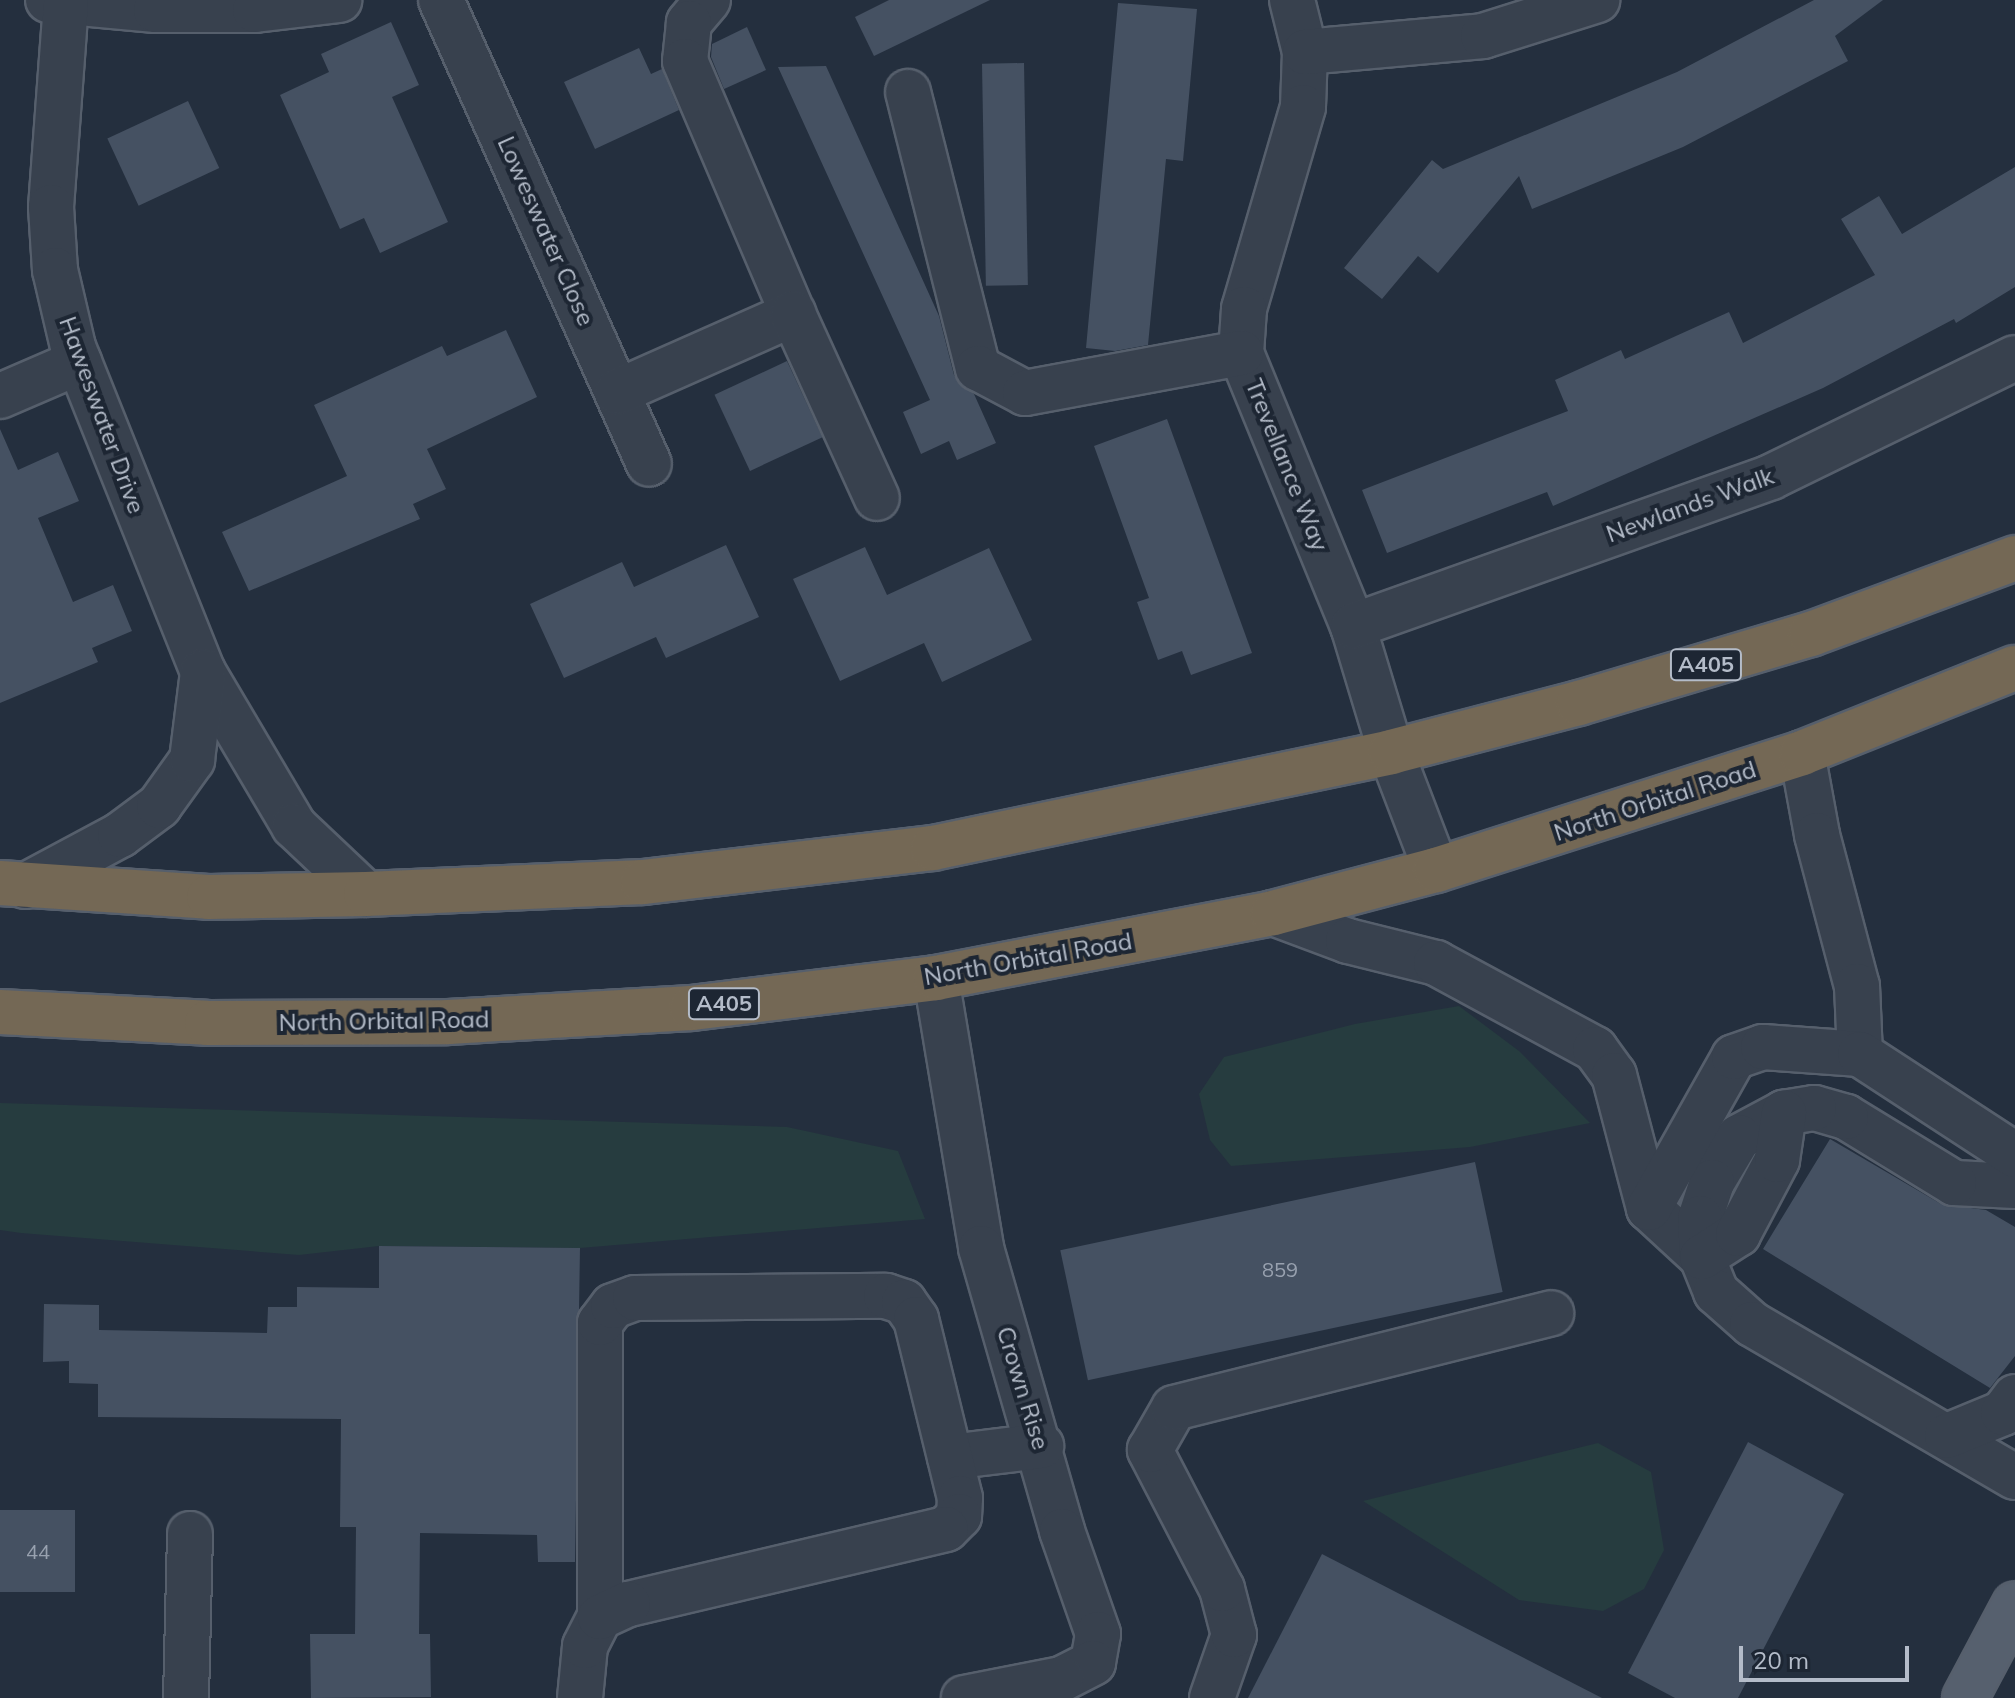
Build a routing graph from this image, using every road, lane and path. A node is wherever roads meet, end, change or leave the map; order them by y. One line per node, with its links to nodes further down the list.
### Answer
1 (339, 0): 6 (street)
2 (441, 0): 13 (street, Loweswater Close)
3 (708, 0): 9 (street)
4 (1292, 0): 7 (street, Trevellance Way)
5 (1597, 0): 7 (street)
6 (57, 1): 12 (street, Haweswater Drive)
7 (1305, 52): 10 (street, Trevellance Way)
8 (908, 92): 10 (street)
9 (793, 314): 13 (street); 16 (street)
10 (1241, 353): 18 (street, Trevellance Way)
11 (2015, 358): 18 (street, Newlands Walk)
12 (79, 362): 14 (street); 20 (street, Haweswater Drive)
13 (617, 392): 15 (street, Loweswater Close)
14 (0, 396)
15 (649, 464)
16 (877, 498)
17 (2015, 558): 21 (highway, A405)
18 (1353, 626): 21 (street, Trevellance Way)
19 (2015, 668): 22 (highway, North Orbital Road / A405)
20 (203, 672): 24 (street, Haweswater Drive); 25 (street, Haweswater Drive)
21 (1391, 752): 23 (street, Trevellance Way); 25 (highway, A405)
22 (1802, 753): 23 (highway, North Orbital Road / A405); 29 (street)
23 (1436, 870): 26 (highway, North Orbital Road / A405)
24 (13, 885): 25 (highway, A405)
25 (366, 894)
26 (1273, 913): 27 (highway, North Orbital Road / A405); 32 (street)
27 (936, 978): 28 (highway, North Orbital Road / A405); 37 (street, Crown Rise)
28 (0, 1012)
29 (1860, 1054): 30 (street); 32 (street)
30 (2015, 1155)
31 (2015, 1186): 33 (street)
32 (1649, 1208): 33 (street)
33 (1702, 1257): 36 (street)
34 (1551, 1313): 46 (street)
35 (2015, 1397): 36 (street)
36 (1947, 1436): 39 (street)
37 (1041, 1446): 38 (street); 45 (street, Crown Rise)
38 (950, 1457): 42 (street); 42 (street)
39 (2015, 1477)
40 (190, 1534): 43 (street)
41 (2015, 1604): 47 (main road)
42 (600, 1617): 44 (street)
43 (186, 1698)
44 (580, 1698)
45 (964, 1698)
46 (1212, 1698)
47 (1965, 1698)

